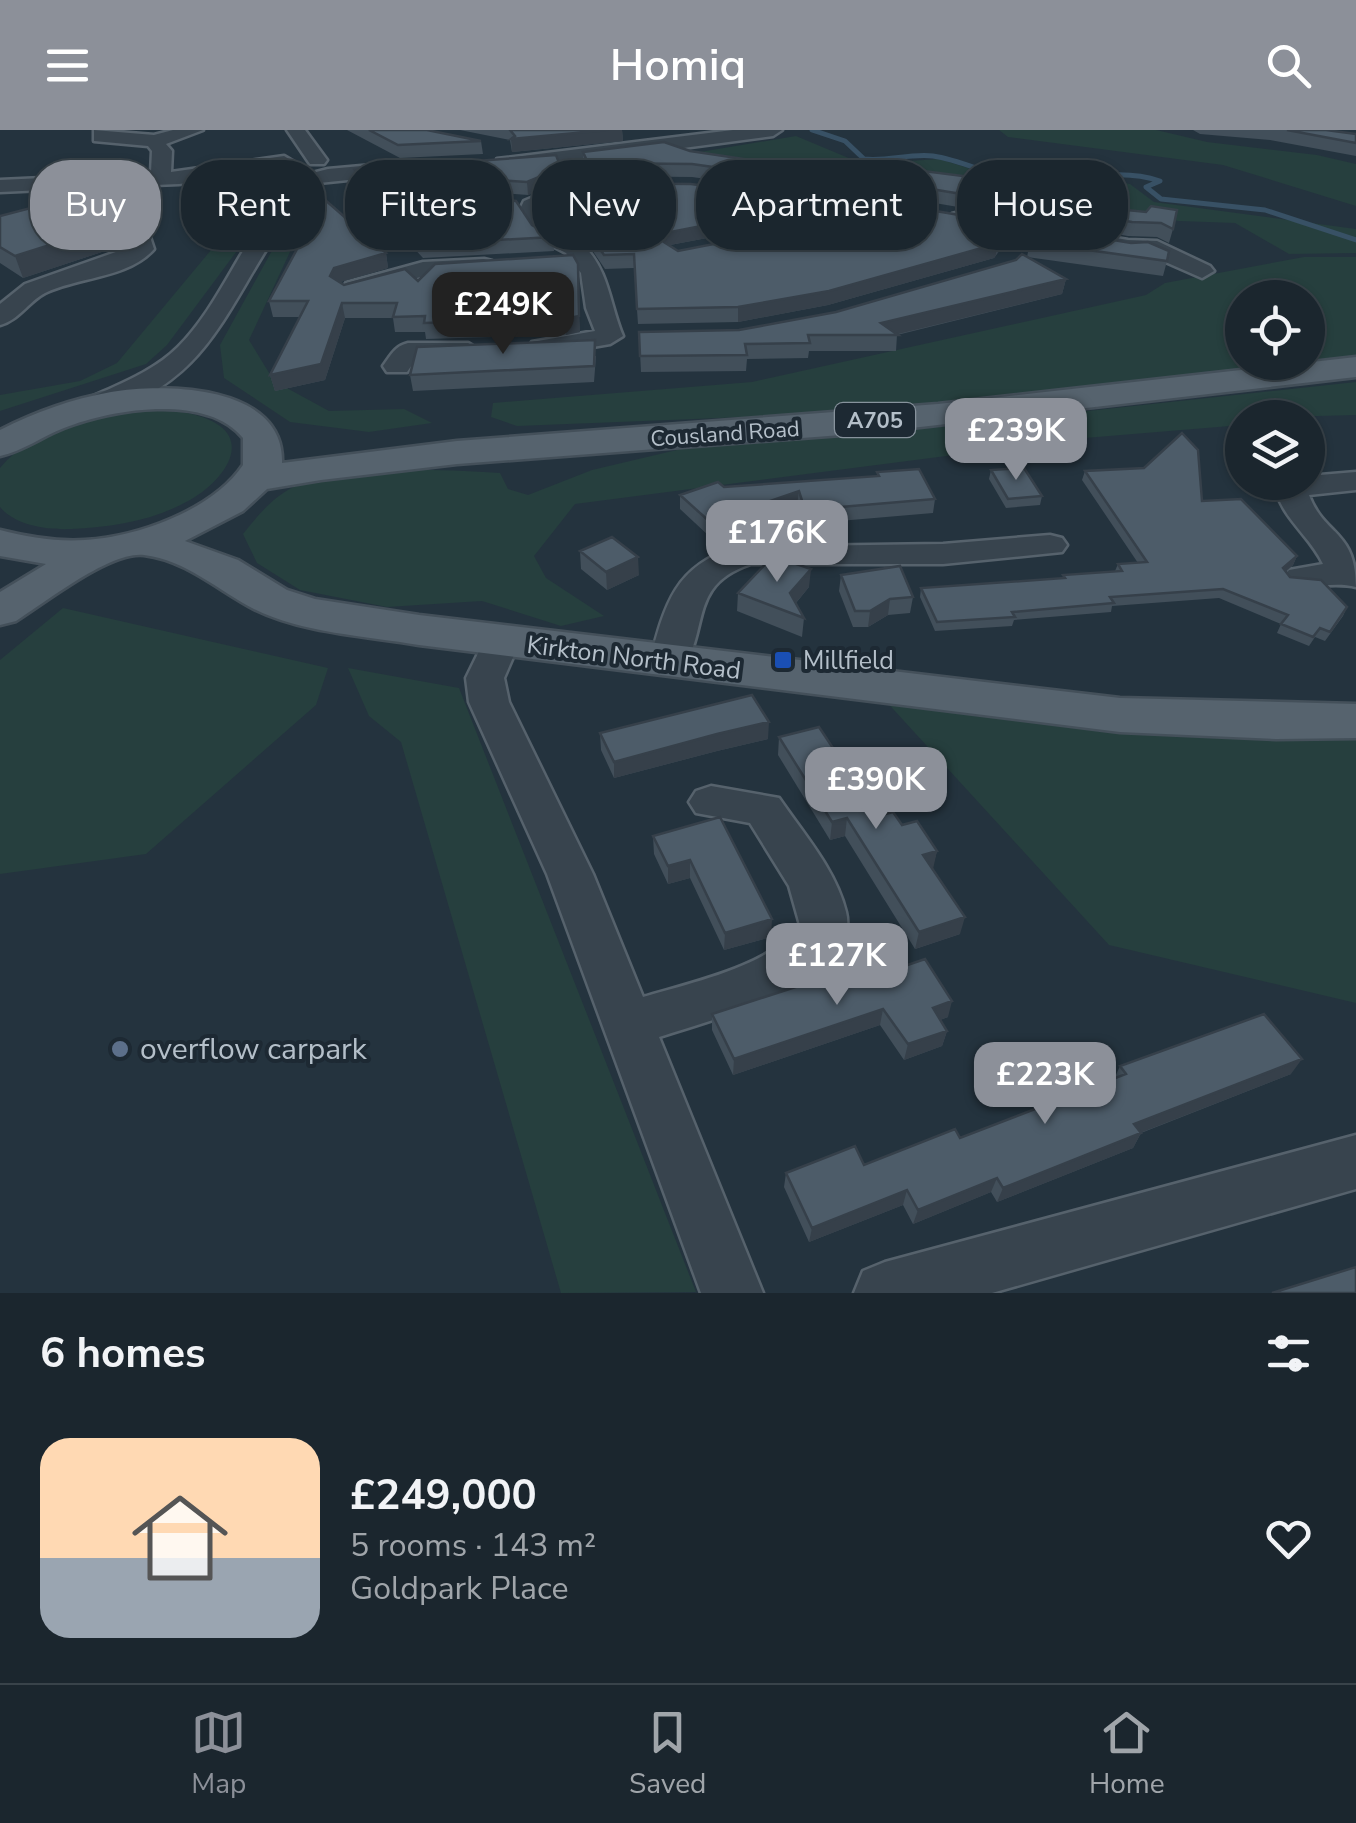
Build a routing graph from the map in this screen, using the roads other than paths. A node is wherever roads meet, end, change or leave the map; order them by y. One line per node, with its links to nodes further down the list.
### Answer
1 (194, 130): 6 (street)
2 (773, 130): 8 (street)
3 (102, 133): 5 (street); 6 (street)
4 (300, 137): 9 (street); 10 (street)
5 (80, 138)
6 (154, 141): 12 (street)
7 (494, 145): 11 (street)
8 (566, 158): 11 (street); 23 (street)
9 (277, 160)
10 (314, 160)
11 (513, 162)
12 (163, 169): 13 (street); 14 (street)
13 (181, 169)
14 (181, 173)
15 (0, 186): 16 (street)
16 (30, 186)
17 (940, 215): 18 (street)
18 (957, 218)
19 (1128, 246): 28 (street)
20 (141, 250): 31 (street)
21 (256, 250): 32 (street)
22 (1014, 250): 24 (street)
23 (582, 257): 26 (street); 33 (street)
24 (1008, 257)
25 (360, 263): 29 (street)
26 (548, 263)
27 (500, 266): 29 (street)
28 (1202, 270)
29 (388, 277): 30 (street)
30 (348, 290)
31 (0, 317)
32 (191, 350): 35 (street); 36 (street)
33 (397, 353)
34 (1356, 367): 38 (main road, Cousland Road / A705)
35 (208, 403): 36 (main road); 38 (main road)
36 (95, 406): 37 (main road)
37 (8, 437)
38 (259, 462): 40 (main road)
39 (1356, 481): 46 (street)
40 (199, 520): 41 (main road); 45 (main road)
41 (145, 541): 44 (main road); 45 (main road, Kirkton North Road)
42 (0, 543): 44 (main road)
43 (1050, 545): 50 (street)
44 (98, 552): 48 (main road)
45 (222, 570): 49 (main road, Kirkton North Road)
46 (1350, 574): 47 (street)
47 (1302, 577)
48 (0, 611)
49 (501, 641): 50 (main road, Kirkton North Road); 53 (street)
50 (669, 661): 51 (main road, Kirkton North Road)
51 (1356, 720)
52 (711, 802): 53 (street)
53 (630, 1023): 55 (street)
54 (1356, 1162): 56 (street)
55 (732, 1293)
56 (885, 1293)

